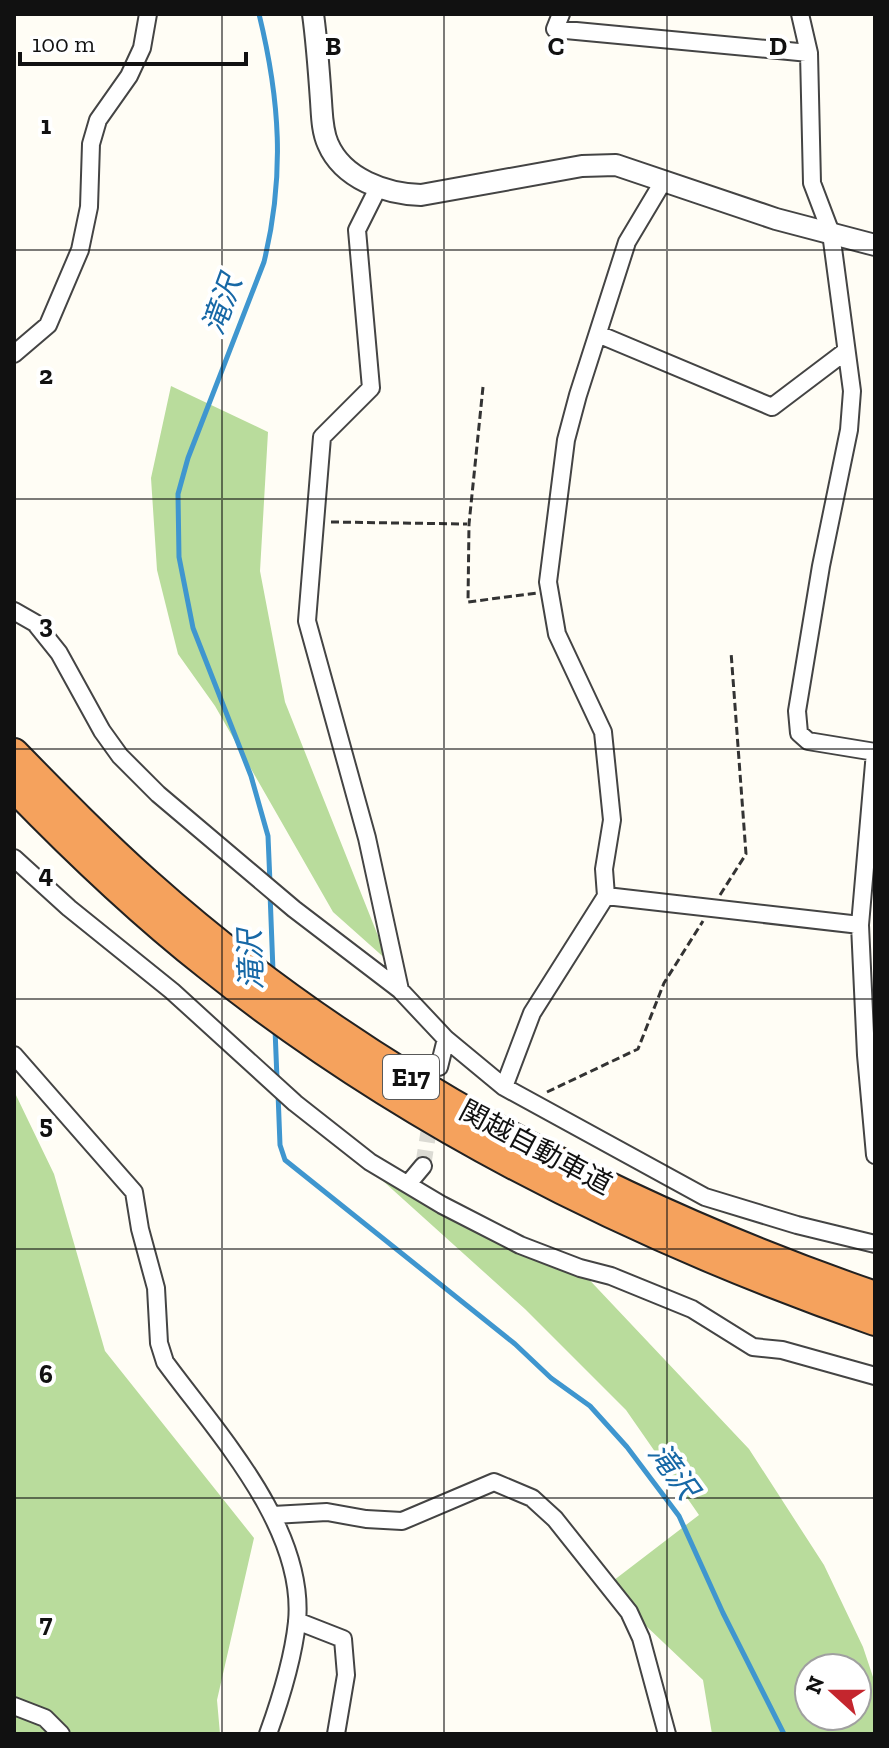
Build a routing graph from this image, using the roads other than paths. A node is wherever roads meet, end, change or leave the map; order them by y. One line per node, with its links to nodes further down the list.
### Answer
1 (148, 14): 12 (street)
2 (313, 14): 7 (street)
3 (561, 14): 5 (street)
4 (800, 14): 5 (street)
5 (809, 53): 8 (street)
6 (664, 180): 7 (street); 8 (street); 10 (street)
7 (378, 188): 20 (street)
8 (831, 233): 9 (street); 11 (street)
9 (875, 245)
10 (598, 334): 11 (street); 18 (street)
11 (846, 351): 14 (street)
12 (14, 354)
13 (14, 611): 20 (street)
14 (875, 752): 19 (street)
15 (14, 753): 29 (highway, 関越自動車道 / E17)
16 (14, 787): 30 (highway, 関越自動車道 / E17)
17 (14, 858): 27 (street)
18 (606, 896): 19 (street); 24 (street)
19 (860, 925): 25 (street)
20 (400, 990): 21 (street)
21 (446, 1039): 23 (street); 24 (street)
22 (14, 1055): 32 (street)
23 (439, 1067)
24 (504, 1087): 28 (street)
25 (875, 1155)
26 (423, 1166): 27 (street)
27 (408, 1184): 31 (street)
28 (875, 1244)
29 (875, 1296)
30 (875, 1321)
31 (875, 1376)
32 (273, 1515): 33 (street); 38 (street)
33 (297, 1621): 36 (street); 37 (street)
34 (14, 1706): 35 (street)
35 (61, 1734)
36 (268, 1734)
37 (336, 1734)
38 (667, 1734)

